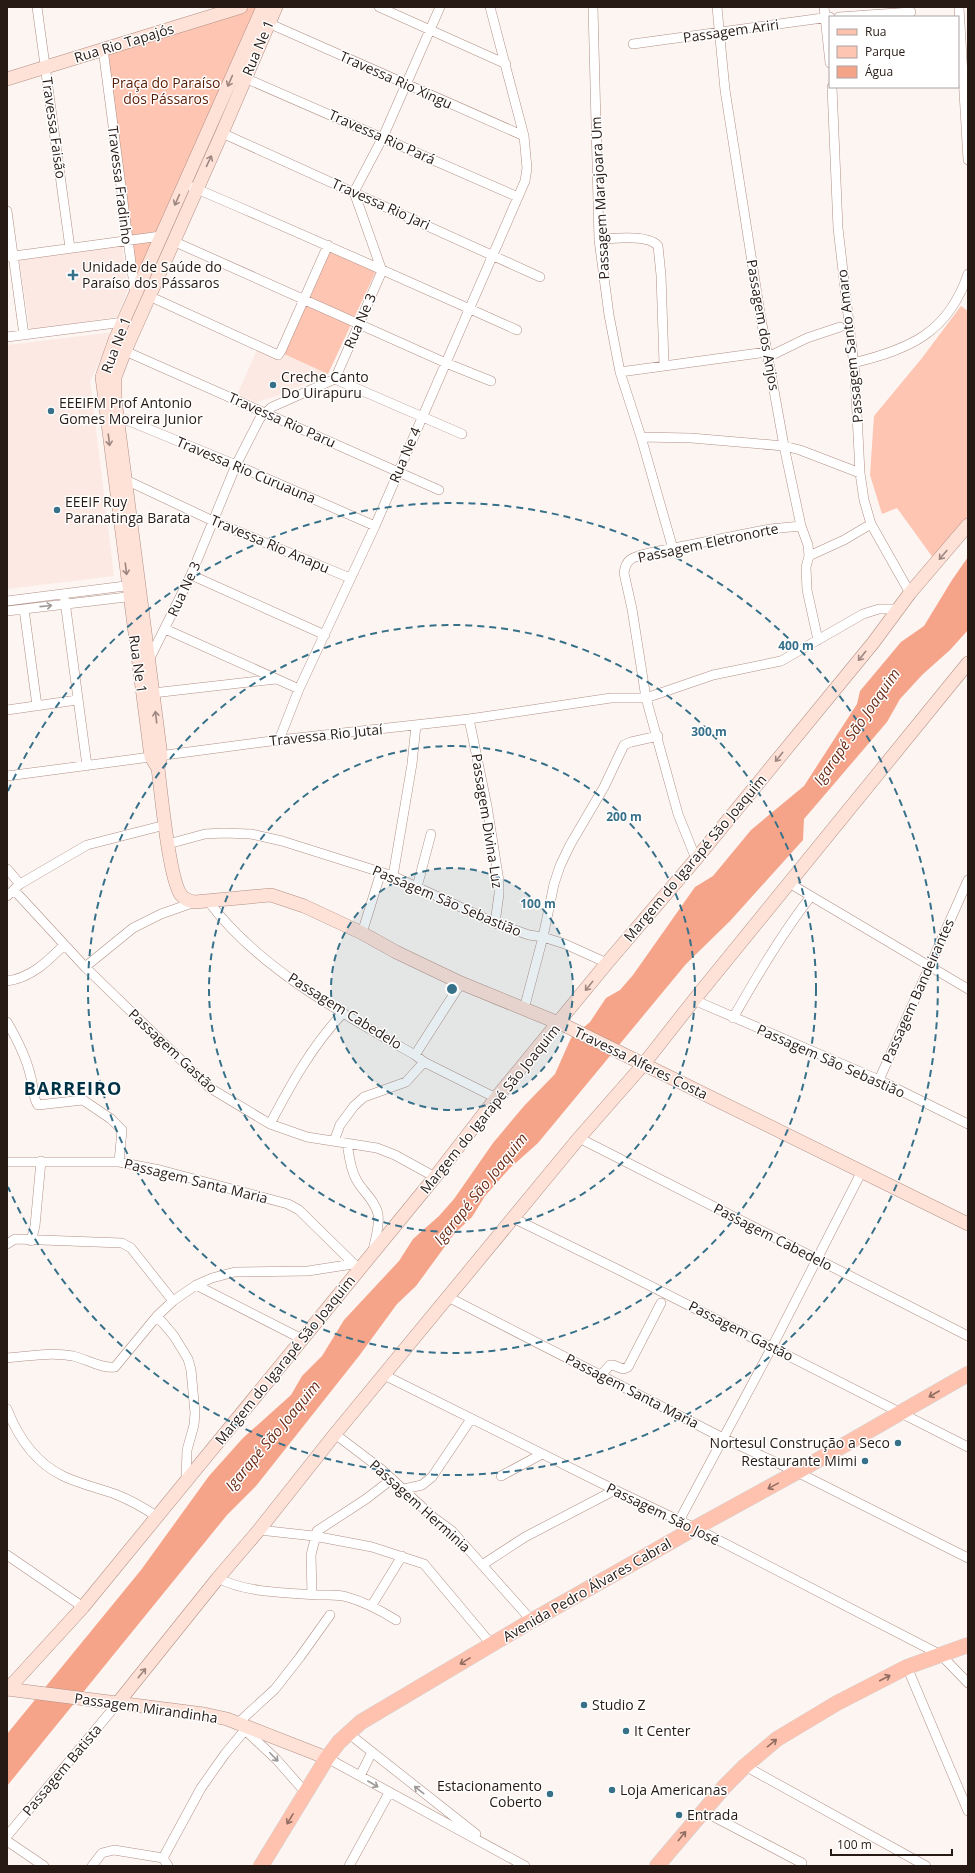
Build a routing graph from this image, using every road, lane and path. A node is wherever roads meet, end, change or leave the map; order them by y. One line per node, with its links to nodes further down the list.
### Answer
1 (37, 7): 22 (street, Travessa Faisão)
2 (240, 7): 20 (street, Rua Rio Tapajós)
3 (263, 7): 31 (street, Rua Ne 1, one-way to 31)
4 (276, 7): 15 (street, Rua Ne 1)
5 (379, 7): 16 (street)
6 (440, 7): 16 (street)
7 (490, 7): 21 (street, Rua Ne 4)
8 (593, 7): 36 (street, Passagem Marajoara Um)
9 (717, 7): 17 (street, Passagem dos Anjos)
10 (824, 7): 14 (street)
11 (959, 7): 30 (street)
12 (911, 12): 13 (street)
13 (853, 16)
14 (828, 18): 17 (street, Passagem Ariri); 18 (street)
15 (268, 23): 24 (street, Rua Ne 1); 25 (street, Travessa Rio Xingu)
16 (430, 30): 21 (street); 25 (street)
17 (719, 31): 19 (street, Passagem Ariri); 56 (street, Passagem dos Anjos)
18 (829, 40)
19 (633, 44)
20 (103, 49): 22 (street, Rua Rio Tapajós); 37 (street, Travessa Fradinho)
21 (506, 64): 28 (street, Rua Ne 4)
22 (46, 67): 23 (street, Rua Rio Tapajós); 39 (street, Travessa Faisão)
23 (7, 78)
24 (245, 78): 27 (street, Rua Ne 1); 29 (street, Travessa Rio Pará)
25 (407, 85): 28 (street, Travessa Rio Xingu); 29 (street)
26 (832, 88): 58 (street, Passagem Santo Amaro)
27 (222, 133): 31 (street, Rua Ne 1, one-way to 27); 32 (street, Travessa Rio Jari)
28 (524, 136): 33 (street, Rua Ne 4)
29 (382, 137): 32 (street); 33 (street, Travessa Rio Pará)
30 (968, 160)
31 (190, 186): 35 (street, Rua Ne 1); 38 (street)
32 (354, 192): 40 (street, Travessa Rio Jari); 42 (street)
33 (518, 197): 40 (street, Rua Ne 4)
34 (7, 211): 41 (street)
35 (167, 239): 37 (street); 45 (street, Rua Ne 1); 46 (street, Rua Ne 1); 47 (street)
36 (600, 240): 59 (street); 60 (street, Passagem Marajoara Um)
37 (128, 241): 39 (street); 46 (street, Travessa Fradinho)
38 (328, 245): 42 (street); 47 (street)
39 (70, 248): 41 (street)
40 (493, 255): 44 (street, Travessa Rio Jari); 48 (street, Rua Ne 4)
41 (11, 256): 53 (street)
42 (382, 271): 48 (street); 50 (street, Rua Ne 3)
43 (968, 274): 58 (street)
44 (540, 277)
45 (149, 296): 47 (street); 55 (street, Rua Ne 1)
46 (136, 297): 49 (street, Rua Ne 1)
47 (303, 298): 50 (street)
48 (470, 309): 52 (street); 57 (street, Rua Ne 4)
49 (124, 322): 53 (street); 55 (street, Rua Ne 1)
50 (359, 324): 57 (street); 61 (street, Rua Ne 3)
51 (840, 327): 56 (street)
52 (517, 330)
53 (24, 335): 54 (street)
54 (7, 337)
55 (123, 344): 63 (street, Travessa Rio Paru); 64 (street, Rua Ne 1); 83 (street, Rua Ne 1, one-way to 83)
56 (768, 354): 59 (street); 68 (street, Passagem dos Anjos)
57 (446, 363): 62 (street); 65 (street, Rua Ne 4)
58 (854, 363): 71 (street, Passagem Santo Amaro)
59 (664, 364): 60 (street)
60 (620, 372): 67 (street, Passagem Marajoara Um)
61 (335, 379): 63 (street); 65 (street)
62 (491, 381)
63 (264, 412): 69 (street, Rua Ne 3); 70 (street, Travessa Rio Paru)
64 (117, 416): 69 (street, Travessa Rio Curuauna); 72 (street, Rua Ne 1)
65 (422, 416): 66 (street); 70 (street, Rua Ne 4)
66 (462, 434)
67 (641, 437): 68 (street); 79 (street, Passagem Marajoara Um)
68 (784, 446): 71 (street); 78 (street, Passagem dos Anjos)
69 (236, 465): 74 (street, Rua Ne 3); 77 (street, Travessa Rio Curuauna)
70 (398, 472): 73 (street, Travessa Rio Paru); 77 (street, Rua Ne 4)
71 (860, 473): 75 (street, Passagem Santo Amaro)
72 (126, 480): 74 (street, Travessa Rio Anapu); 83 (street, Rua Ne 1)
73 (439, 490)
74 (213, 521): 81 (street, Rua Ne 3); 82 (street, Travessa Rio Anapu)
75 (871, 524): 80 (street); 84 (street, Passagem Santo Amaro)
76 (968, 525): 84 (street, Margem do Igarapé São Joaquim, one-way to 84)
77 (375, 526): 82 (street, Rua Ne 4)
78 (801, 526): 79 (street, Passagem Eletronorte); 80 (street, Passagem dos Anjos)
79 (673, 548): 99 (street, Passagem Eletronorte)
80 (809, 556): 93 (street, Passagem dos Anjos)
81 (191, 575): 91 (street, Rua Ne 3); 92 (street)
82 (350, 578): 92 (street, Rua Ne 4)
83 (134, 590): 85 (street); 87 (street); 94 (street, Rua Ne 1); 107 (street, Rua Ne 1)
84 (910, 593): 89 (street, Margem do Igarapé São Joaquim)
85 (64, 594): 87 (street); 88 (street)
86 (7, 601): 88 (street)
87 (65, 604): 88 (street, one-way to 87); 100 (street)
88 (21, 606): 90 (street); 101 (street)
89 (898, 609): 93 (street, Travessa Rio Jutaí); 113 (street, Margem do Igarapé São Joaquim, one-way to 113)
90 (7, 611)
91 (166, 629): 94 (street, Rua Ne 3); 96 (street)
92 (325, 635): 97 (street, Rua Ne 4)
93 (818, 640): 99 (street, Travessa Rio Jutaí)
94 (149, 660): 98 (street, Rua Ne 1)
95 (968, 664): 118 (street)
96 (278, 679): 97 (street); 98 (street)
97 (299, 689): 106 (street, Rua Ne 4)
98 (153, 693): 107 (street, Rua Ne 1, one-way to 98)
99 (646, 698): 103 (street, Travessa Rio Jutaí); 105 (street)
100 (77, 700): 101 (street); 108 (street)
101 (38, 706): 102 (street)
102 (7, 710)
103 (469, 719): 104 (street, Travessa Rio Jutaí); 125 (street, Passagem Divina Luz)
104 (416, 725): 106 (street, Travessa Rio Jutaí); 116 (street)
105 (658, 736): 113 (street); 127 (street)
106 (279, 740): 107 (street, Travessa Rio Jutaí)
107 (156, 760): 108 (street, Travessa Rio Jutaí); 110 (street)
108 (87, 766): 109 (street, Travessa Rio Jutaí)
109 (7, 776)
110 (165, 825): 112 (street); 119 (street)
111 (431, 834): 120 (street)
112 (168, 844): 115 (street, Passagem São Sebastião); 123 (street)
113 (696, 859): 129 (street, Margem do Igarapé São Joaquim)
114 (7, 869): 119 (street, Passagem Gastão)
115 (381, 872): 116 (street, Passagem São Sebastião); 126 (street)
116 (393, 876): 120 (street, Passagem São Sebastião)
117 (968, 880): 130 (street, Passagem Bandeirantes)
118 (789, 883): 122 (street); 135 (street)
119 (17, 887): 121 (street); 128 (street, Passagem Gastão)
120 (417, 887): 125 (street, Passagem São Sebastião)
121 (7, 896)
122 (811, 896): 130 (street); 138 (street)
123 (195, 902): 124 (street, Travessa Alferes Costa); 131 (street)
124 (209, 902): 126 (street, Travessa Alferes Costa); 137 (street, Passagem Cabedelo)
125 (495, 923): 127 (street, Passagem São Sebastião)
126 (362, 933): 133 (street, Travessa Alferes Costa)
127 (544, 937): 129 (street, Passagem São Sebastião); 136 (street)
128 (64, 945): 131 (street, Passagem Gastão); 132 (street)
129 (607, 963): 140 (street, Margem do Igarapé São Joaquim, one-way to 140)
130 (930, 966): 134 (street); 144 (street, Passagem Bandeirantes)
131 (85, 967): 146 (street, Passagem Gastão)
132 (7, 981)
133 (461, 983): 136 (street, Travessa Alferes Costa); 141 (street)
134 (968, 989)
135 (694, 1000): 138 (street, Passagem São Sebastião); 143 (street)
136 (524, 1009): 140 (street, Travessa Alferes Costa)
137 (343, 1013): 141 (street, Passagem Cabedelo); 146 (street)
138 (733, 1018): 144 (street, Passagem São Sebastião)
139 (7, 1022): 153 (street)
140 (563, 1024): 143 (street, Travessa Alferes Costa); 145 (street, Margem do Igarapé São Joaquim)
141 (415, 1055): 142 (street, Passagem Cabedelo)
142 (424, 1062): 145 (street, Passagem Cabedelo); 149 (street)
143 (640, 1063): 148 (street); 154 (street, Travessa Alferes Costa)
144 (879, 1080): 147 (street, Passagem São Sebastião)
145 (496, 1098): 155 (street, Margem do Igarapé São Joaquim)
146 (270, 1124): 149 (street, Passagem Gastão)
147 (968, 1124)
148 (579, 1138): 156 (street); 161 (street, Passagem Cabedelo)
149 (334, 1141): 150 (street, Passagem Gastão)
150 (347, 1143): 155 (street, Passagem Gastão); 160 (street)
151 (41, 1161): 152 (street, Passagem Santa Maria); 153 (street, Passagem Santa Maria); 158 (street)
152 (7, 1162)
153 (119, 1162): 162 (street, Passagem Santa Maria)
154 (862, 1171): 157 (street, Travessa Alferes Costa); 161 (street)
155 (436, 1177): 160 (street, Margem do Igarapé São Joaquim)
156 (513, 1218): 164 (street); 170 (street, Passagem Gastão)
157 (968, 1224)
158 (31, 1241): 159 (street); 165 (street)
159 (7, 1244)
160 (372, 1253): 162 (street, Margem do Igarapé São Joaquim)
161 (817, 1260): 168 (street, Passagem Cabedelo); 170 (street)
162 (357, 1266): 163 (street); 169 (street, Margem do Igarapé São Joaquim)
163 (196, 1285): 165 (street); 169 (street)
164 (448, 1297): 173 (street); 174 (street, Passagem Santa Maria)
165 (173, 1301): 167 (street)
166 (661, 1303): 174 (street)
167 (157, 1316): 171 (street); 185 (street)
168 (968, 1336)
169 (302, 1339): 185 (street, Margem do Igarapé São Joaquim)
170 (772, 1347): 176 (street, Passagem Gastão); 179 (street)
171 (7, 1359)
172 (968, 1374): 176 (main road, Avenida Pedro Álvares Cabral, one-way to 176)
173 (384, 1375): 177 (street, Passagem São José); 178 (street)
174 (601, 1375): 179 (street, Passagem Santa Maria)
175 (7, 1410): 188 (street)
176 (902, 1413): 180 (street, Passagem Gastão); 182 (main road, Avenida Pedro Álvares Cabral)
177 (471, 1419): 181 (street, Passagem São José); 186 (street)
178 (335, 1434): 184 (street, Passagem Herminia); 191 (street)
179 (724, 1438): 182 (street, Passagem Santa Maria); 189 (street)
180 (968, 1448)
181 (542, 1454): 183 (street); 187 (street, Passagem São José)
182 (797, 1472): 190 (main road, Avenida Pedro Álvares Cabral, one-way to 190); 195 (street, Passagem Santa Maria)
183 (501, 1476)
184 (392, 1478): 186 (street, Passagem Herminia); 192 (street)
185 (186, 1481): 188 (street, Margem do Igarapé São Joaquim)
186 (404, 1489): 196 (street, Passagem Herminia)
187 (615, 1490): 189 (street, Passagem São José); 196 (street)
188 (156, 1516): 200 (street, Margem do Igarapé São Joaquim)
189 (679, 1521): 190 (street, Passagem São José)
190 (695, 1528): 203 (main road, Avenida Pedro Álvares Cabral); 206 (street, Passagem São José)
191 (260, 1530): 192 (street); 197 (street)
192 (314, 1536): 194 (street); 198 (street)
193 (7, 1555): 200 (street)
194 (402, 1556): 199 (street); 204 (street)
195 (968, 1558)
196 (482, 1564): 203 (street, Passagem Herminia)
197 (218, 1578): 198 (street); 210 (street, one-way to 197)
198 (312, 1594): 199 (street)
199 (372, 1605): 202 (street)
200 (83, 1607): 209 (street, Margem do Igarapé São Joaquim)
201 (330, 1615): 211 (street)
202 (396, 1620)
203 (532, 1621): 204 (main road, Avenida Pedro Álvares Cabral)
204 (491, 1644): 212 (main road, Avenida Pedro Álvares Cabral, one-way to 212)
205 (968, 1645): 206 (main road)
206 (941, 1655): 207 (main road); 208 (street, Passagem São José)
207 (907, 1667): 215 (main road, one-way to 207); 220 (street)
208 (968, 1683)
209 (10, 1690): 210 (street, Passagem Mirandinha)
210 (117, 1704): 211 (street, Passagem Mirandinha); 221 (street, Passagem Batista)
211 (242, 1727): 214 (street, Passagem Mirandinha); 217 (street, one-way to 217); 224 (street)
212 (348, 1733): 213 (street); 214 (main road, Avenida Pedro Álvares Cabral)
213 (372, 1752): 216 (street); 223 (street, one-way to 213)
214 (327, 1758): 216 (street); 217 (main road, Avenida Pedro Álvares Cabral)
215 (745, 1766): 219 (main road); 232 (street)
216 (360, 1776): 218 (street, one-way to 218)
217 (306, 1793): 229 (main road, Avenida Pedro Álvares Cabral, one-way to 229)
218 (389, 1793): 223 (street); 230 (street)
219 (702, 1811): 225 (street); 226 (main road, one-way to 219)
220 (968, 1811)
221 (7, 1836)
222 (7, 1841): 227 (street)
223 (494, 1848): 231 (street)
224 (165, 1862): 228 (street)
225 (802, 1863)
226 (662, 1865)
227 (44, 1866)
228 (92, 1866)
229 (262, 1866)
230 (349, 1866)
231 (525, 1866)
232 (926, 1866)

